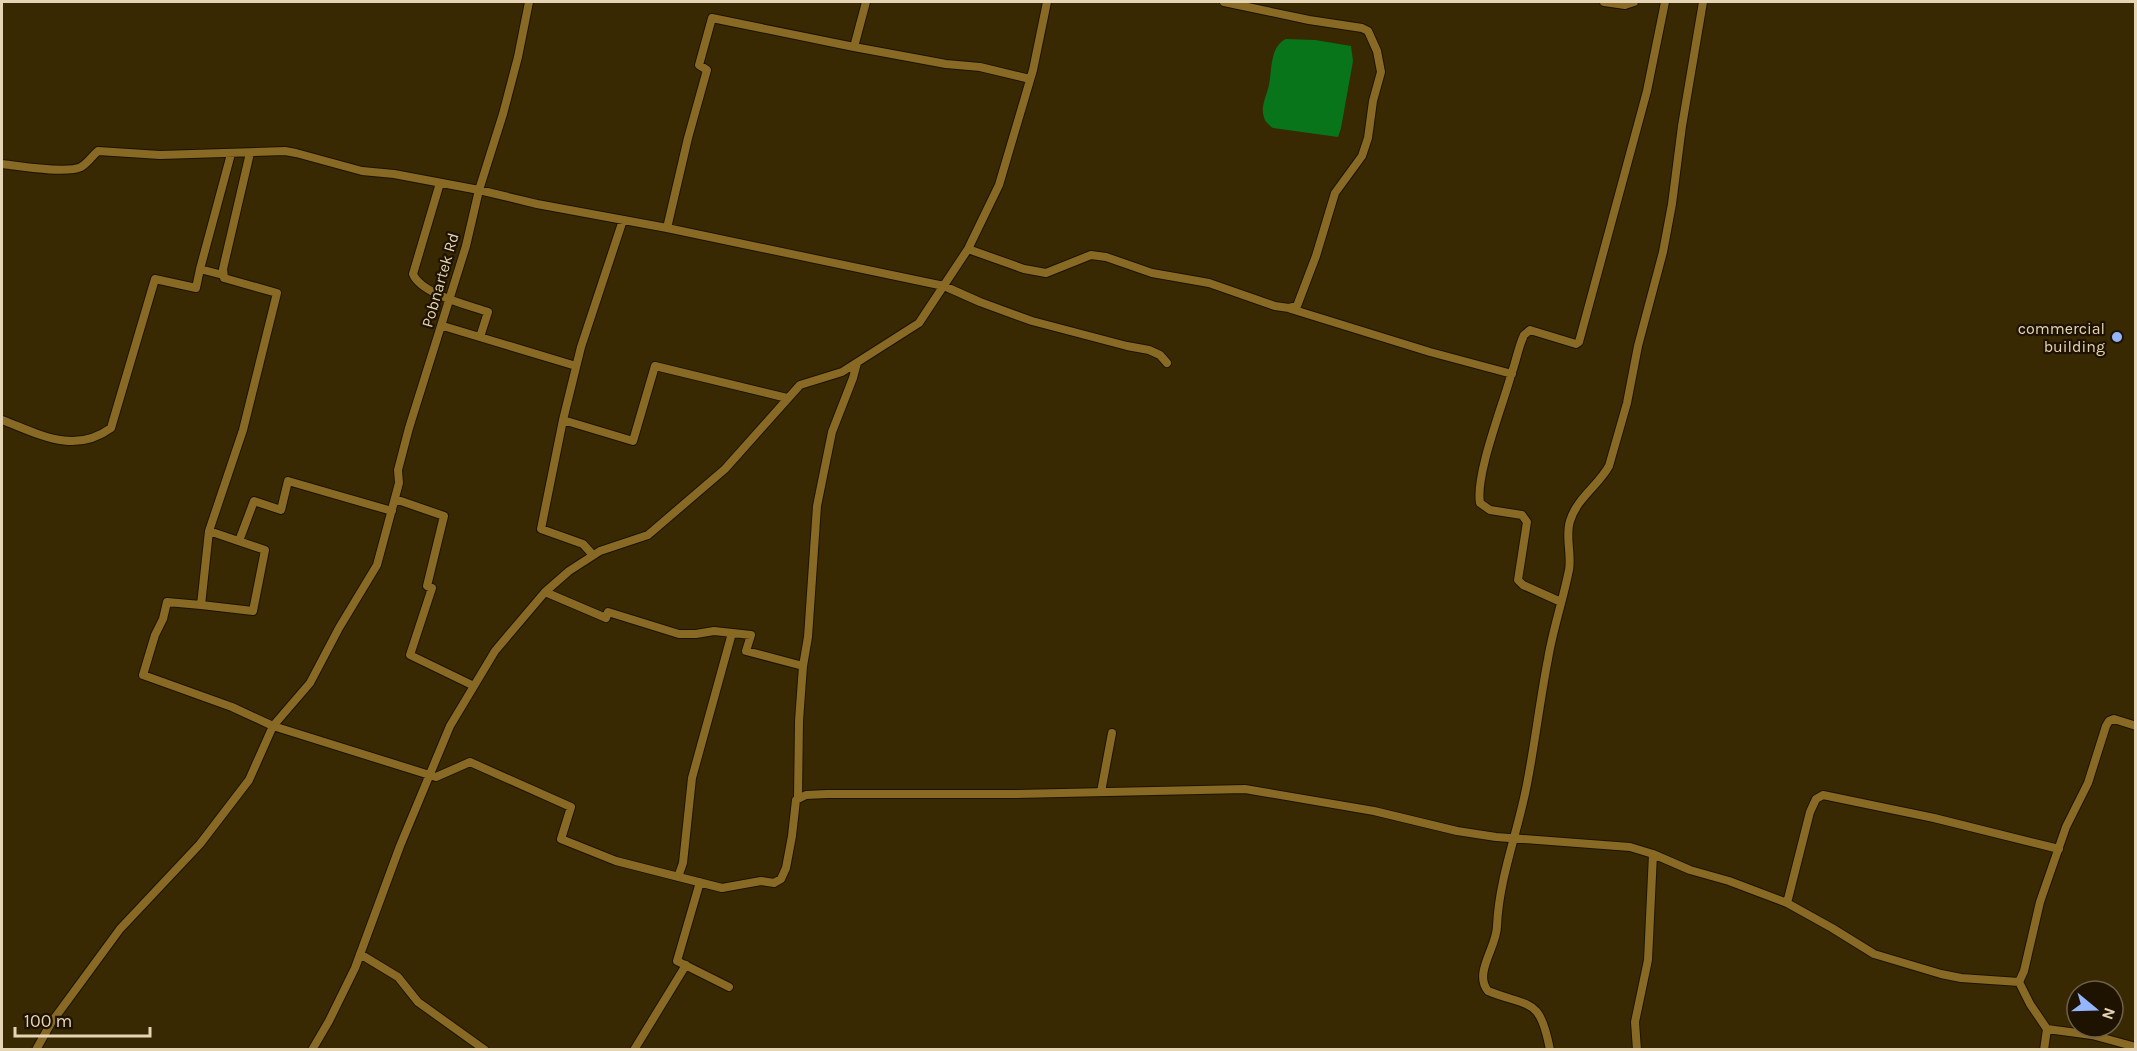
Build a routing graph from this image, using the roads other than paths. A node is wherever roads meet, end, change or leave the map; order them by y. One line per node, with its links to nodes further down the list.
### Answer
1 (529, 2): 15 (street, Pobnartek Rd)
2 (866, 2): 9 (street)
3 (1047, 2): 10 (street)
4 (1224, 2): 23 (street)
5 (1604, 2): 6 (street)
6 (1634, 2)
7 (1665, 2): 29 (street)
8 (1703, 2): 39 (street)
9 (854, 47): 10 (street); 17 (street)
10 (1030, 80): 18 (street)
11 (250, 153): 12 (street); 14 (street); 20 (street)
12 (231, 154): 13 (street); 19 (street)
13 (2, 164)
14 (440, 183): 15 (street); 22 (street)
15 (479, 190): 16 (street); 22 (street, Pobnartek Rd)
16 (623, 220): 17 (street); 28 (street)
17 (667, 228): 21 (street)
18 (968, 249): 21 (street); 23 (street)
19 (200, 269): 20 (street); 31 (street)
20 (223, 275): 35 (street)
21 (944, 286): 26 (street); 27 (street)
22 (451, 299): 24 (street, Pobnartek Rd); 25 (street)
23 (1289, 308): 29 (street)
24 (443, 326): 25 (street); 33 (street, Pobnartek Rd)
25 (480, 337): 28 (street)
26 (857, 363): 30 (street); 42 (street)
27 (1167, 363)
28 (576, 366): 32 (street)
29 (1512, 374): 39 (street)
30 (788, 398): 32 (street); 37 (street)
31 (2, 420)
32 (563, 420): 37 (street)
33 (395, 499): 34 (street, Pobnartek Rd); 43 (street)
34 (392, 511): 36 (street); 44 (street, Pobnartek Rd)
35 (209, 531): 36 (street); 40 (street)
36 (239, 541): 40 (street)
37 (593, 555): 38 (street)
38 (545, 592): 41 (street); 43 (street)
39 (1561, 602): 50 (street)
40 (201, 605): 44 (street)
41 (732, 633): 42 (street); 53 (street)
42 (803, 666): 49 (street)
43 (474, 686): 47 (street)
44 (273, 726): 47 (street); 62 (street, Pobnartek Rd)
45 (2136, 726): 51 (street)
46 (1112, 733): 48 (street)
47 (428, 773): 53 (street); 56 (street)
48 (1101, 792): 49 (street); 50 (street)
49 (798, 798): 54 (street)
50 (1515, 839): 52 (street); 66 (street)
51 (2059, 849): 55 (street); 58 (street)
52 (1653, 854): 55 (street); 67 (street)
53 (678, 877): 54 (street)
54 (700, 882): 57 (street)
55 (1787, 903): 58 (street)
56 (360, 954): 63 (street); 64 (street)
57 (686, 965): 59 (street); 65 (street)
58 (2019, 982): 60 (street)
59 (729, 987)
60 (2047, 1029): 61 (street); 68 (street)
61 (2136, 1047)
62 (36, 1050)
63 (312, 1050)
64 (485, 1050)
65 (634, 1050)
66 (1550, 1050)
67 (1637, 1050)
68 (2044, 1050)

